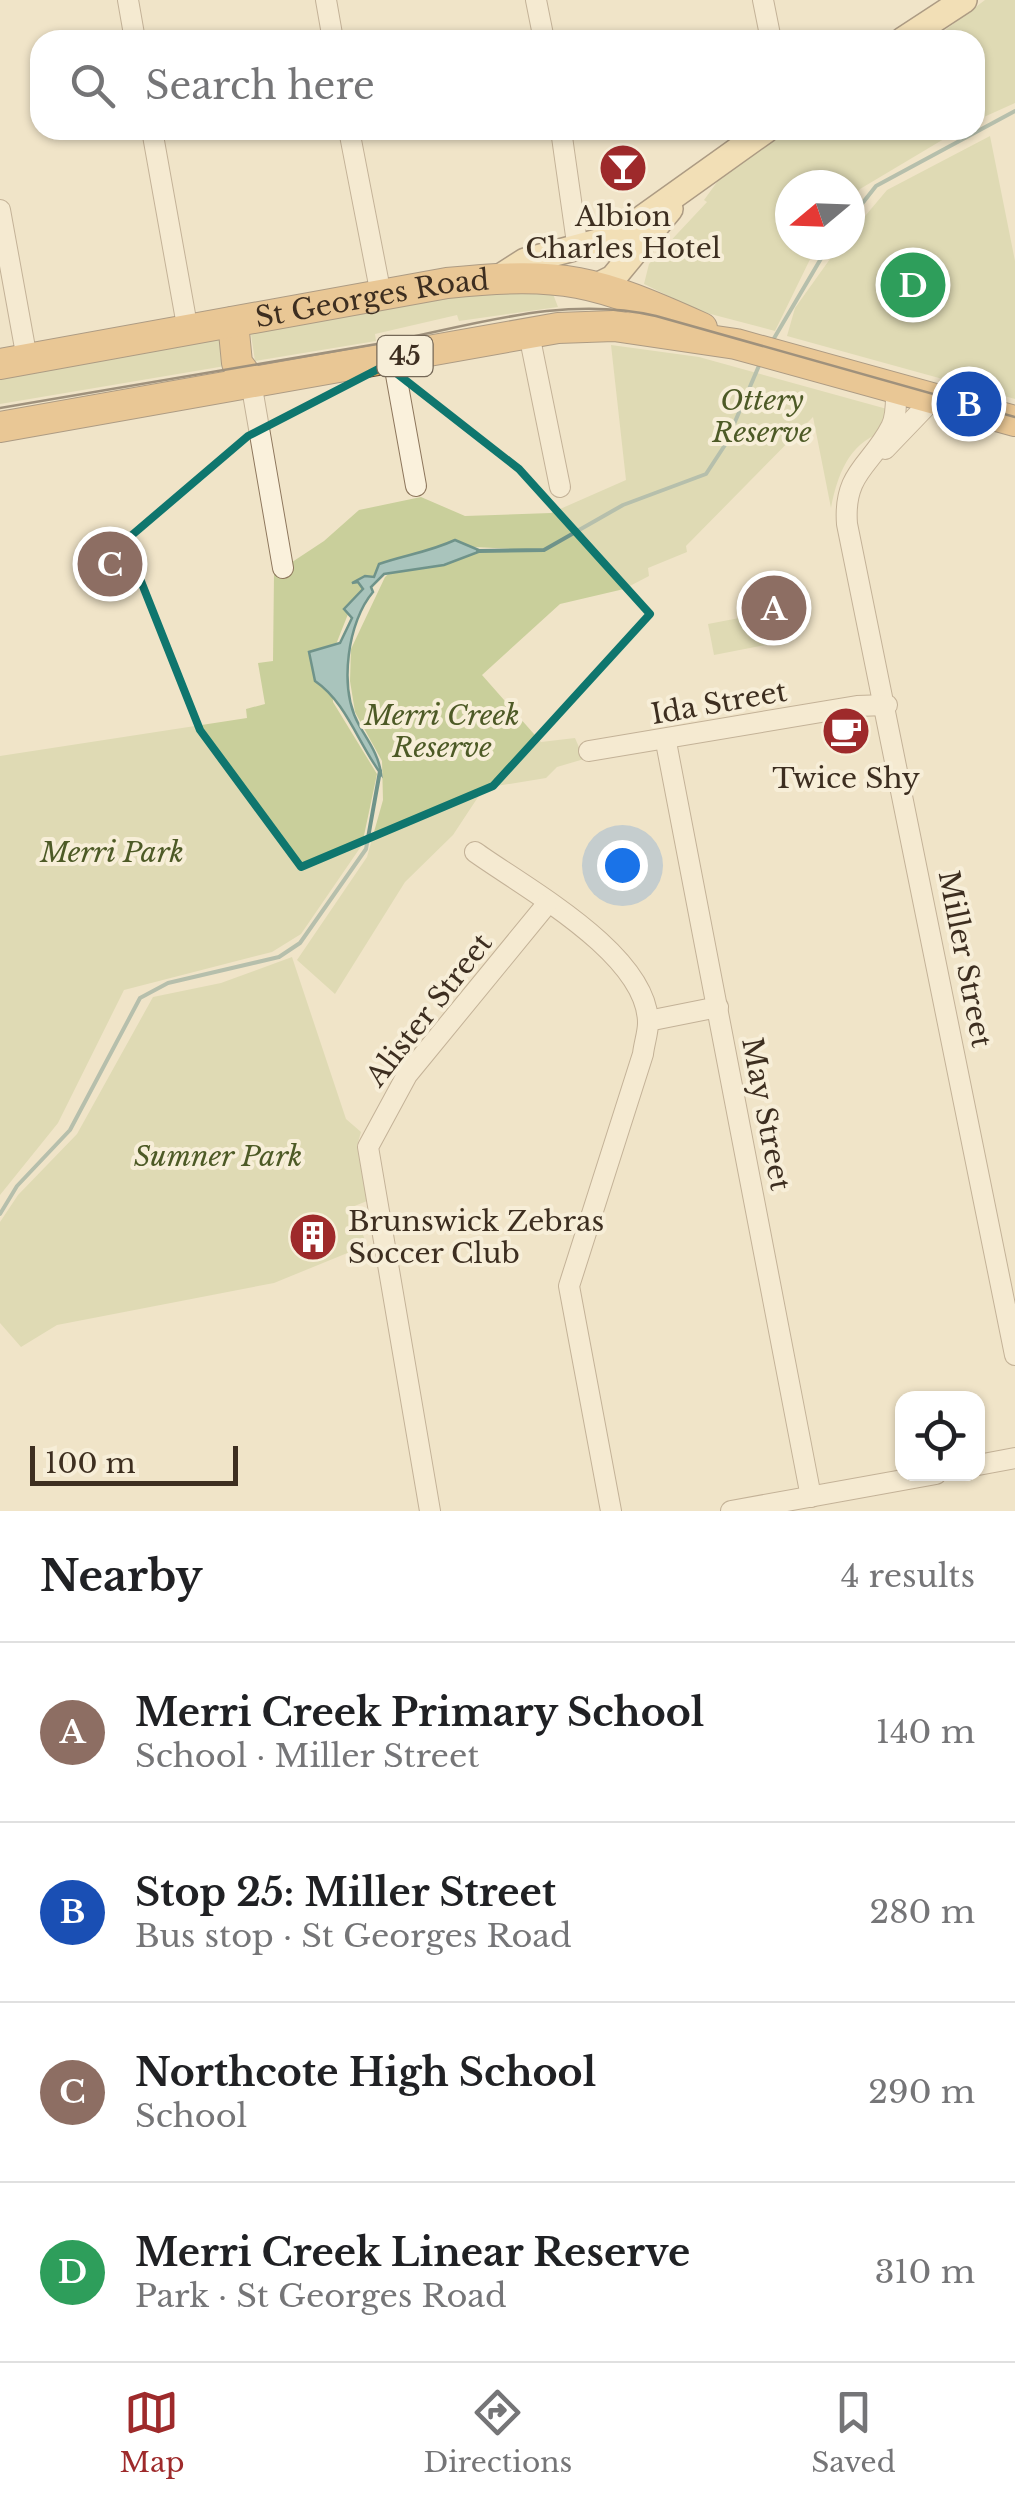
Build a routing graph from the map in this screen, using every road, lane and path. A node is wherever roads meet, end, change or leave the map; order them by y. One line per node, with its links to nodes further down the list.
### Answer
1 (128, 0): 6 (street)
2 (326, 0): 7 (street)
3 (536, 0): 8 (street)
4 (763, 0): 9 (street)
5 (960, 1): 10 (main road)
6 (134, 30)
7 (331, 30)
8 (542, 30)
9 (769, 30)
10 (918, 30)
11 (154, 140): 24 (street)
12 (351, 140): 21 (street)
13 (564, 140): 17 (street)
14 (752, 140): 15 (main road)
15 (689, 186): 17 (main road); 20 (main road)
16 (0, 210): 28 (street)
17 (593, 245): 18 (main road); 20 (main road)
18 (500, 277): 19 (highway, St Georges Road / 45); 21 (highway, St Georges Road / 45)
19 (554, 277): 20 (highway, St Georges Road / 45); 25 (highway)
20 (598, 285): 23 (highway); 25 (highway); 26 (highway, St Georges Road)
21 (380, 294): 22 (highway, St Georges Road / 45)
22 (236, 322): 24 (highway, St Georges Road / 45); 29 (highway)
23 (638, 328): 25 (highway, St Georges Road / 45); 26 (highway, St Georges Road)
24 (188, 331): 28 (highway, St Georges Road / 45)
25 (544, 331): 27 (highway, St Georges Road / 45); 35 (street)
26 (736, 344): 30 (highway, St Georges Road)
27 (393, 358): 29 (highway, St Georges Road / 45); 34 (street)
28 (14, 362)
29 (251, 382): 33 (highway, St Georges Road / 45); 36 (street)
30 (896, 388): 31 (highway, St Georges Road); 37 (street, Miller Street)
31 (934, 398): 32 (highway, St Georges Road); 37 (street, Miller Street)
32 (1015, 420)
33 (0, 427)
34 (416, 486)
35 (560, 488)
36 (282, 568)
37 (860, 574): 38 (street, Miller Street)
38 (886, 700): 39 (street, Ida Street); 45 (street, Miller Street)
39 (666, 742): 40 (street, Ida Street); 43 (street, May Street)
40 (590, 752)
41 (475, 852): 42 (street)
42 (547, 904): 44 (street); 51 (street, Alister Street)
43 (718, 1007): 44 (street); 49 (street, May Street)
44 (648, 1021): 52 (street)
45 (1015, 1355)
46 (1015, 1458): 47 (street)
47 (985, 1464)
48 (898, 1481): 49 (street)
49 (812, 1497): 50 (street)
50 (755, 1509): 53 (street)
51 (430, 1511)
52 (611, 1511)
53 (731, 1511)

